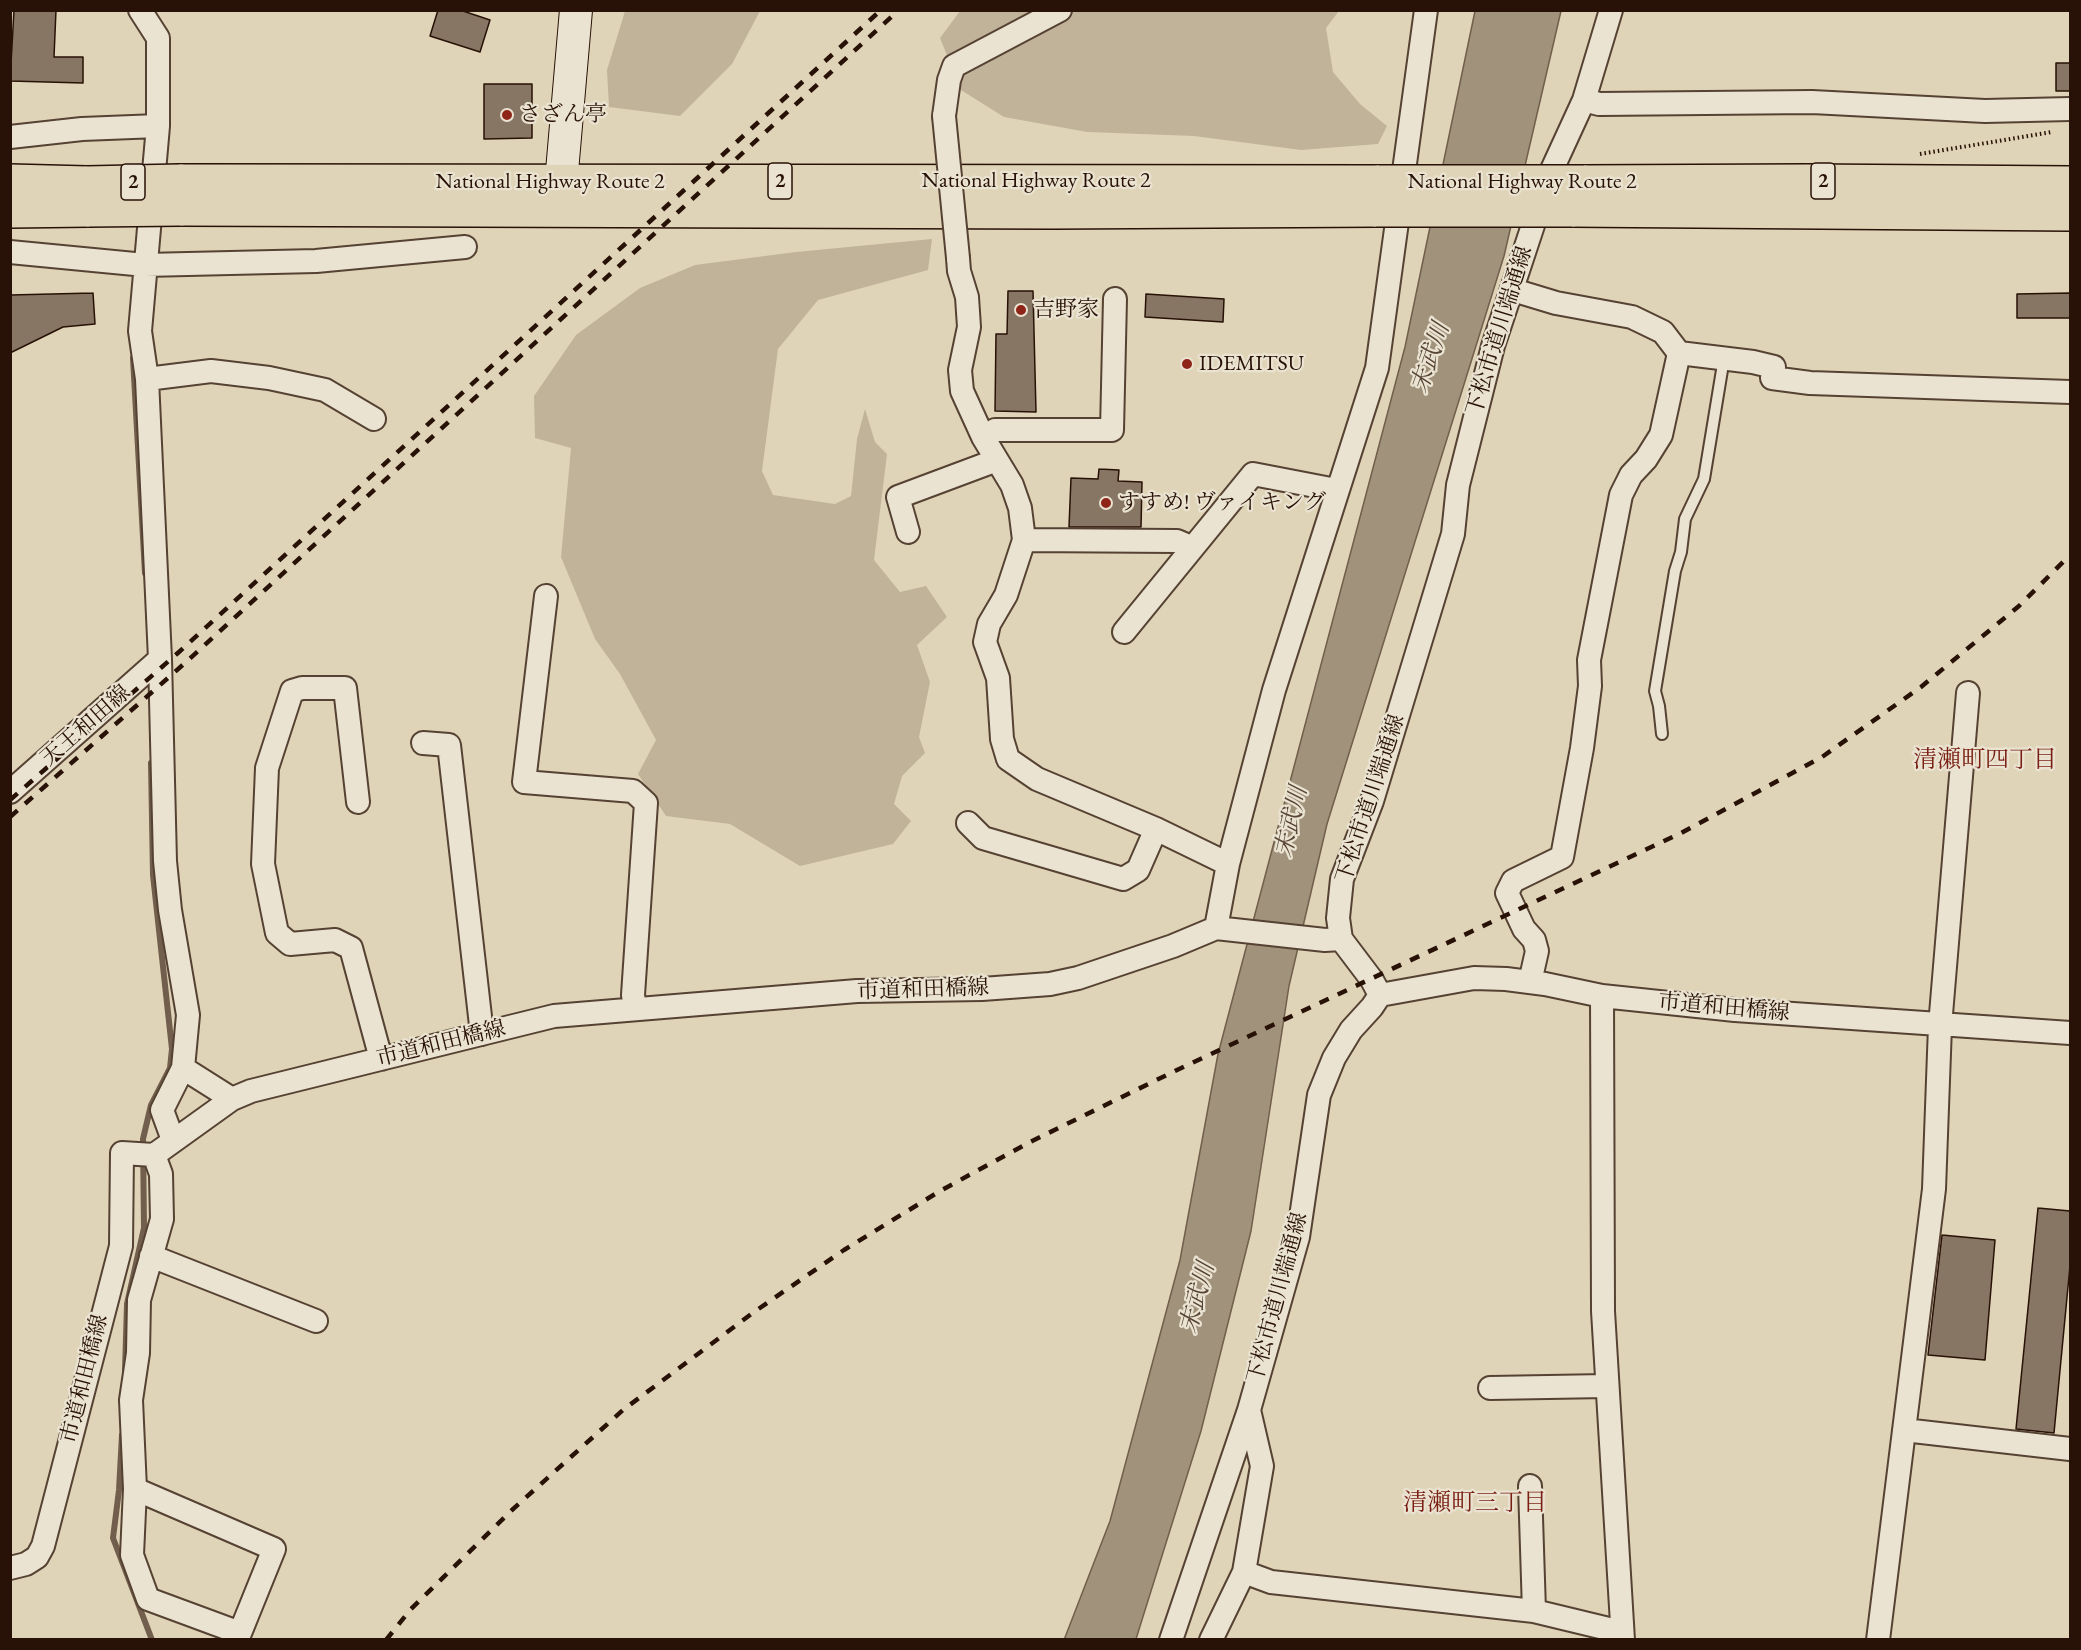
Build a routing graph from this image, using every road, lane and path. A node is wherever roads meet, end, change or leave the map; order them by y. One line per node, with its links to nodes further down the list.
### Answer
1 (140, 10): 8 (street)
2 (576, 10): 14 (street)
3 (1059, 10): 27 (street, bridge)
4 (1426, 10): 29 (street)
5 (1611, 10): 6 (street, 下松市道川端通線)
6 (1584, 100): 7 (street); 20 (street, 下松市道川端通線)
7 (2070, 109)
8 (157, 127): 10 (street); 19 (street)
9 (2059, 131): 11 (path)
10 (10, 137)
11 (1917, 165)
12 (10, 182): 13 (highway, National Highway Route 2 / 2)
13 (88, 196): 14 (highway, National Highway Route 2 / 2, bridge); 16 (highway, National Highway Route 2 / 2)
14 (560, 196): 15 (highway, National Highway Route 2 / 2, bridge)
15 (2066, 199)
16 (10, 211)
17 (465, 247): 19 (street)
18 (10, 252): 19 (street)
19 (146, 265): 24 (street)
20 (1513, 290): 22 (street); 45 (street, 下松市道川端通線)
21 (1115, 299): 27 (street)
22 (1679, 353): 23 (street); 46 (street)
23 (1724, 358): 25 (street); 37 (lane)
24 (147, 380): 26 (street); 35 (street)
25 (2070, 392)
26 (374, 419)
27 (983, 437): 28 (street)
28 (997, 460): 30 (street); 31 (street)
29 (1336, 490): 32 (street); 43 (street)
30 (908, 532)
31 (1024, 540): 32 (street); 42 (street)
32 (1191, 547): 34 (street)
33 (546, 596): 49 (street)
34 (1124, 632)
35 (160, 660): 39 (street, 天王和田線); 54 (street)
36 (1968, 693): 50 (street)
37 (1662, 734)
38 (423, 743): 52 (street)
39 (10, 792)
40 (358, 802): 53 (street)
41 (968, 824): 42 (street)
42 (1156, 828): 43 (street)
43 (1228, 864): 44 (street)
44 (1216, 928): 45 (street); 49 (street, 市道和田橋線)
45 (1333, 939): 47 (street)
46 (1530, 982): 47 (street, 市道和田橋線); 48 (street, 市道和田橋線)
47 (1380, 994): 62 (street, 下松市道川端通線)
48 (1602, 996): 50 (street, 市道和田橋線); 60 (street)
49 (635, 1008): 52 (street, 市道和田橋線)
50 (1940, 1026): 51 (street, 市道和田橋線); 63 (street)
51 (2070, 1033)
52 (482, 1034): 53 (street, 市道和田橋線)
53 (381, 1059): 55 (street, 市道和田橋線)
54 (183, 1068): 55 (street); 56 (street)
55 (232, 1099): 56 (street, 市道和田橋線)
56 (173, 1140): 57 (street, 市道和田橋線)
57 (146, 1155): 58 (street); 67 (street, 市道和田橋線)
58 (151, 1256): 59 (street); 66 (street)
59 (316, 1321)
60 (1606, 1386): 61 (street); 70 (street)
61 (1490, 1388)
62 (1249, 1410): 68 (street); 71 (street, 下松市道川端通線)
63 (1904, 1430): 64 (street); 73 (street)
64 (2070, 1449)
65 (1530, 1486): 69 (street)
66 (135, 1489): 66 (street)
67 (10, 1568)
68 (1244, 1572): 69 (street); 72 (street)
69 (1534, 1611): 70 (street)
70 (1622, 1636)
71 (1171, 1640)
72 (1210, 1640)
73 (1878, 1640)

